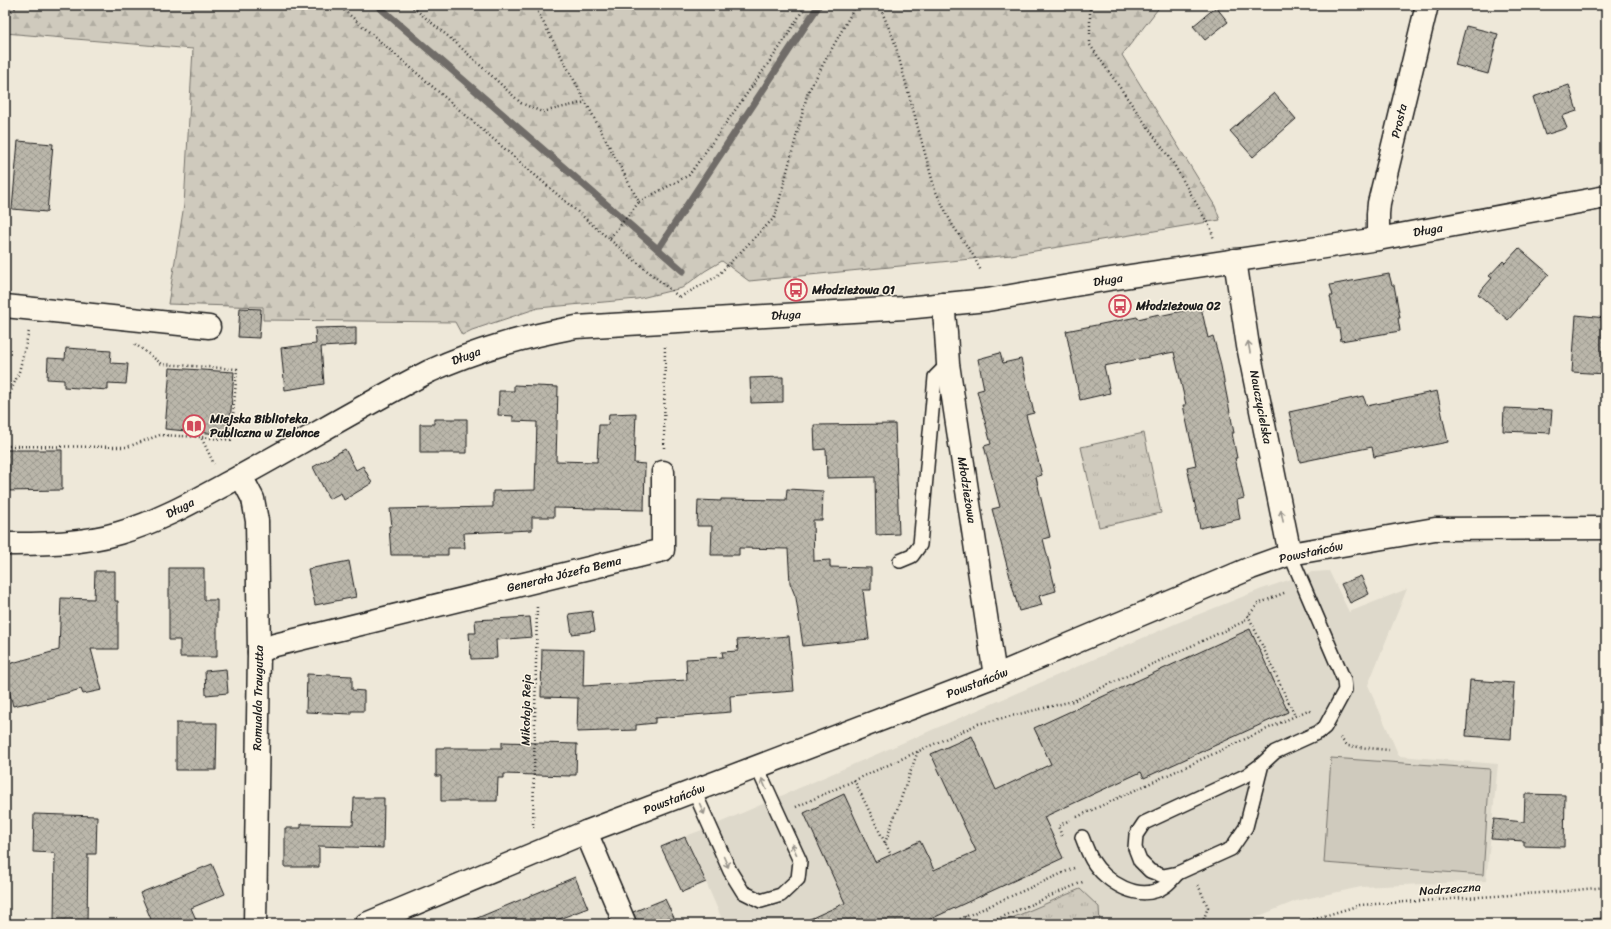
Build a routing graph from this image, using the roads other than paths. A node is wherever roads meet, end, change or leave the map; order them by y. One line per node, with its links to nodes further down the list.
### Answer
1 (1427, 5): 3 (street, Prosta)
2 (1606, 197): 3 (street, Długa)
3 (1378, 239): 4 (street, Długa)
4 (1235, 260): 5 (street, Długa); 13 (street, Nauczycielska, one-way to 4)
5 (943, 304): 8 (street, Młodzieżowa); 10 (street, Długa)
6 (5, 306): 7 (street)
7 (209, 327)
8 (948, 364): 14 (lane); 16 (street, Młodzieżowa)
9 (663, 472): 15 (street, Generała Józefa Bema)
10 (241, 476): 12 (street, Długa); 15 (street, Romualda Traugutta)
11 (1606, 528): 13 (street, Powstańców)
12 (5, 544)
13 (1290, 554): 16 (street, Powstańców); 17 (lane)
14 (900, 561)
15 (259, 652): 23 (street, Romualda Traugutta)
16 (995, 676): 18 (street, Powstańców)
17 (1262, 764): 22 (lane); 22 (lane)
18 (757, 767): 19 (street, Powstańców); 19 (lane, one-way to 18)
19 (694, 792): 20 (street, Powstańców)
20 (586, 832): 24 (street, Powstańców); 25 (street)
21 (1082, 837): 22 (lane)
22 (1178, 873)
23 (255, 924)
24 (366, 924)
25 (625, 924)

